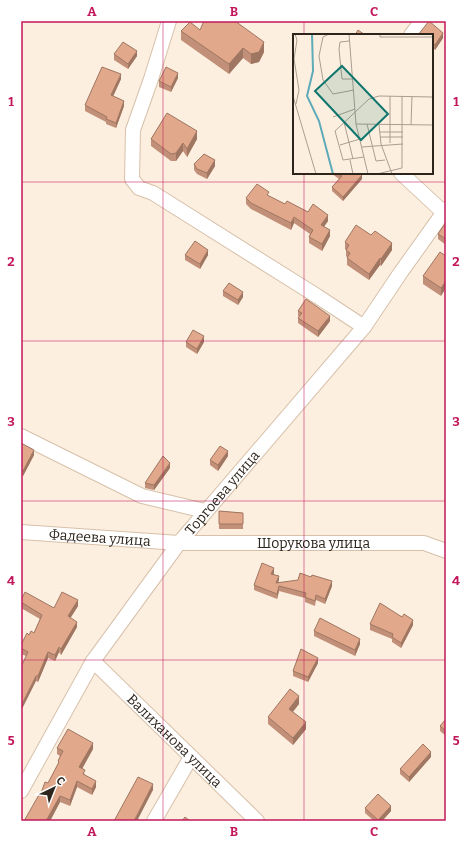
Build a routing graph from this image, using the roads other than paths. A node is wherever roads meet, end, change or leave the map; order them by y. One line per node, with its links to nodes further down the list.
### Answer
1 (169, 21): 6 (street)
2 (422, 21): 3 (street)
3 (413, 34)
4 (402, 174): 5 (street)
5 (445, 211): 6 (street, Торгоева улица)
6 (364, 328): 8 (street, Торгоева улица)
7 (21, 436): 8 (street)
8 (205, 511): 10 (street, Торгоева улица)
9 (21, 532): 10 (street, Фадеева улица)
10 (179, 543): 11 (street, Шорукова улица); 12 (street, Торгоева улица)
11 (446, 551)
12 (92, 661): 13 (street, Валиханова улица); 14 (street, Торгоева улица)
13 (191, 757): 15 (street); 16 (street, Валиханова улица)
14 (21, 791)
15 (154, 821)
16 (257, 821)

